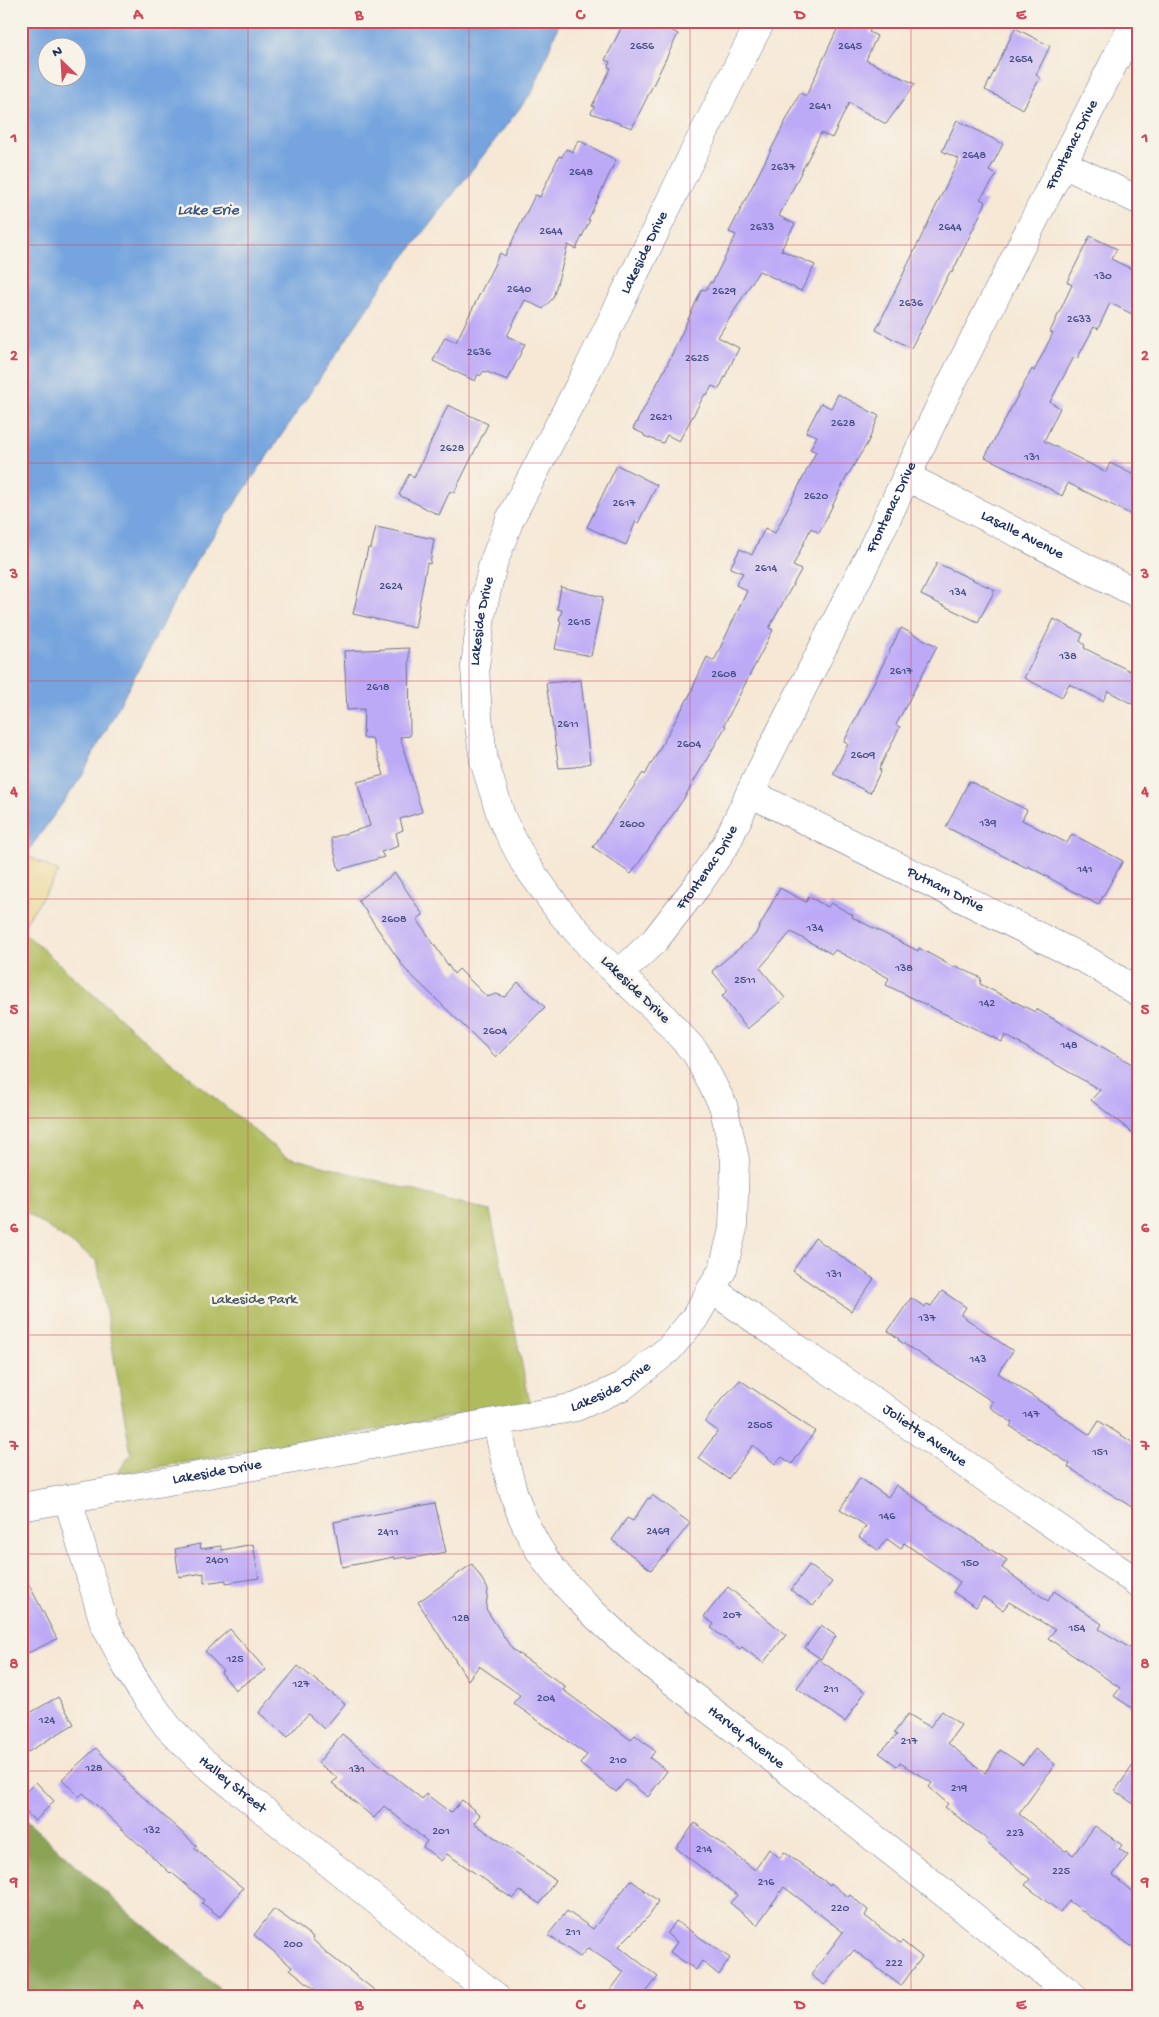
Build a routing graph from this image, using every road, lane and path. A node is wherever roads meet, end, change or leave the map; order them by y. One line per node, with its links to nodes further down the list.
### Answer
1 (761, 21): 8 (street, Lakeside Drive)
2 (1136, 21): 3 (street, Frontenac Drive)
3 (1062, 164): 4 (street); 5 (street, Frontenac Drive)
4 (1138, 200)
5 (907, 478): 6 (street, Lasalle Avenue); 7 (street, Frontenac Drive)
6 (1138, 594)
7 (750, 793): 8 (street, Frontenac Drive); 9 (street, Putnam Drive)
8 (619, 974): 10 (street, Lakeside Drive)
9 (1138, 992)
10 (711, 1289): 11 (street, Lakeside Drive); 14 (street, Joliette Avenue)
11 (497, 1422): 12 (street, Lakeside Drive); 16 (street, Harvey Avenue)
12 (68, 1499): 13 (street, Lakeside Drive); 15 (street, Halley Street)
13 (21, 1507)
14 (1138, 1582)
15 (495, 1996)
16 (1073, 1996)

